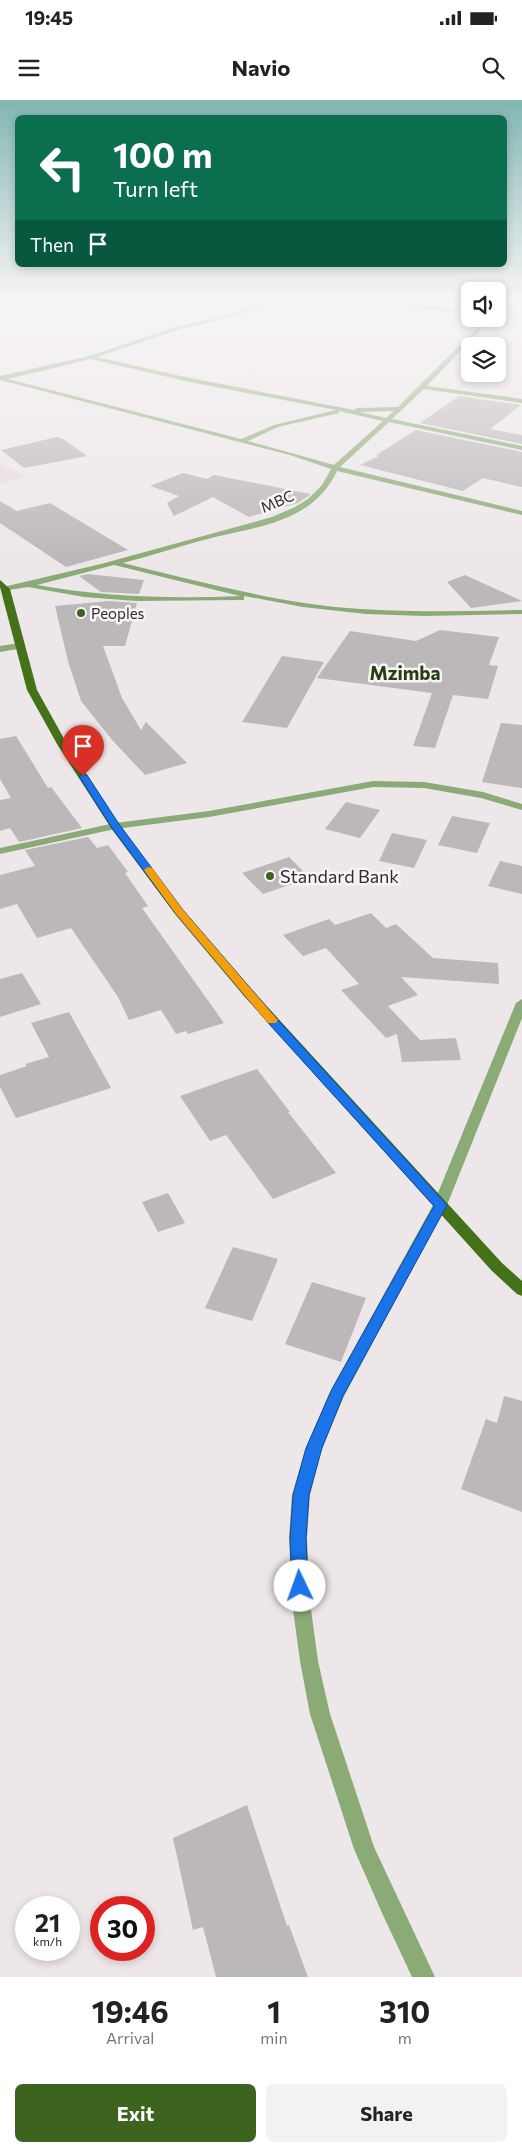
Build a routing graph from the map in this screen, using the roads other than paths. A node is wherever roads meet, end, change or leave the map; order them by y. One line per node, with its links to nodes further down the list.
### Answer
1 (26, 385): 9 (street)
2 (214, 385): 7 (street)
3 (426, 385): 4 (street, MBC)
4 (424, 387): 5 (street); 6 (street, MBC)
5 (522, 401)
6 (400, 410): 7 (street); 8 (street, MBC)
7 (345, 411): 8 (street); 9 (street)
8 (386, 422): 10 (street); 11 (street, MBC)
9 (242, 441): 11 (street)
10 (522, 448)
11 (335, 468): 12 (street); 13 (street, MBC)
12 (522, 513)
13 (114, 563): 14 (street, MBC); 16 (street)
14 (27, 585): 15 (street, MBC); 16 (street)
15 (3, 586): 18 (main road)
16 (253, 597): 17 (street)
17 (522, 612)
18 (20, 646): 19 (street); 21 (main road)
19 (0, 649)
20 (522, 807): 21 (street)
21 (115, 826): 22 (street); 24 (main road)
22 (0, 851)
23 (522, 1003): 24 (street)
24 (440, 1205): 25 (main road); 26 (street)
25 (522, 1290)
26 (424, 1977)

